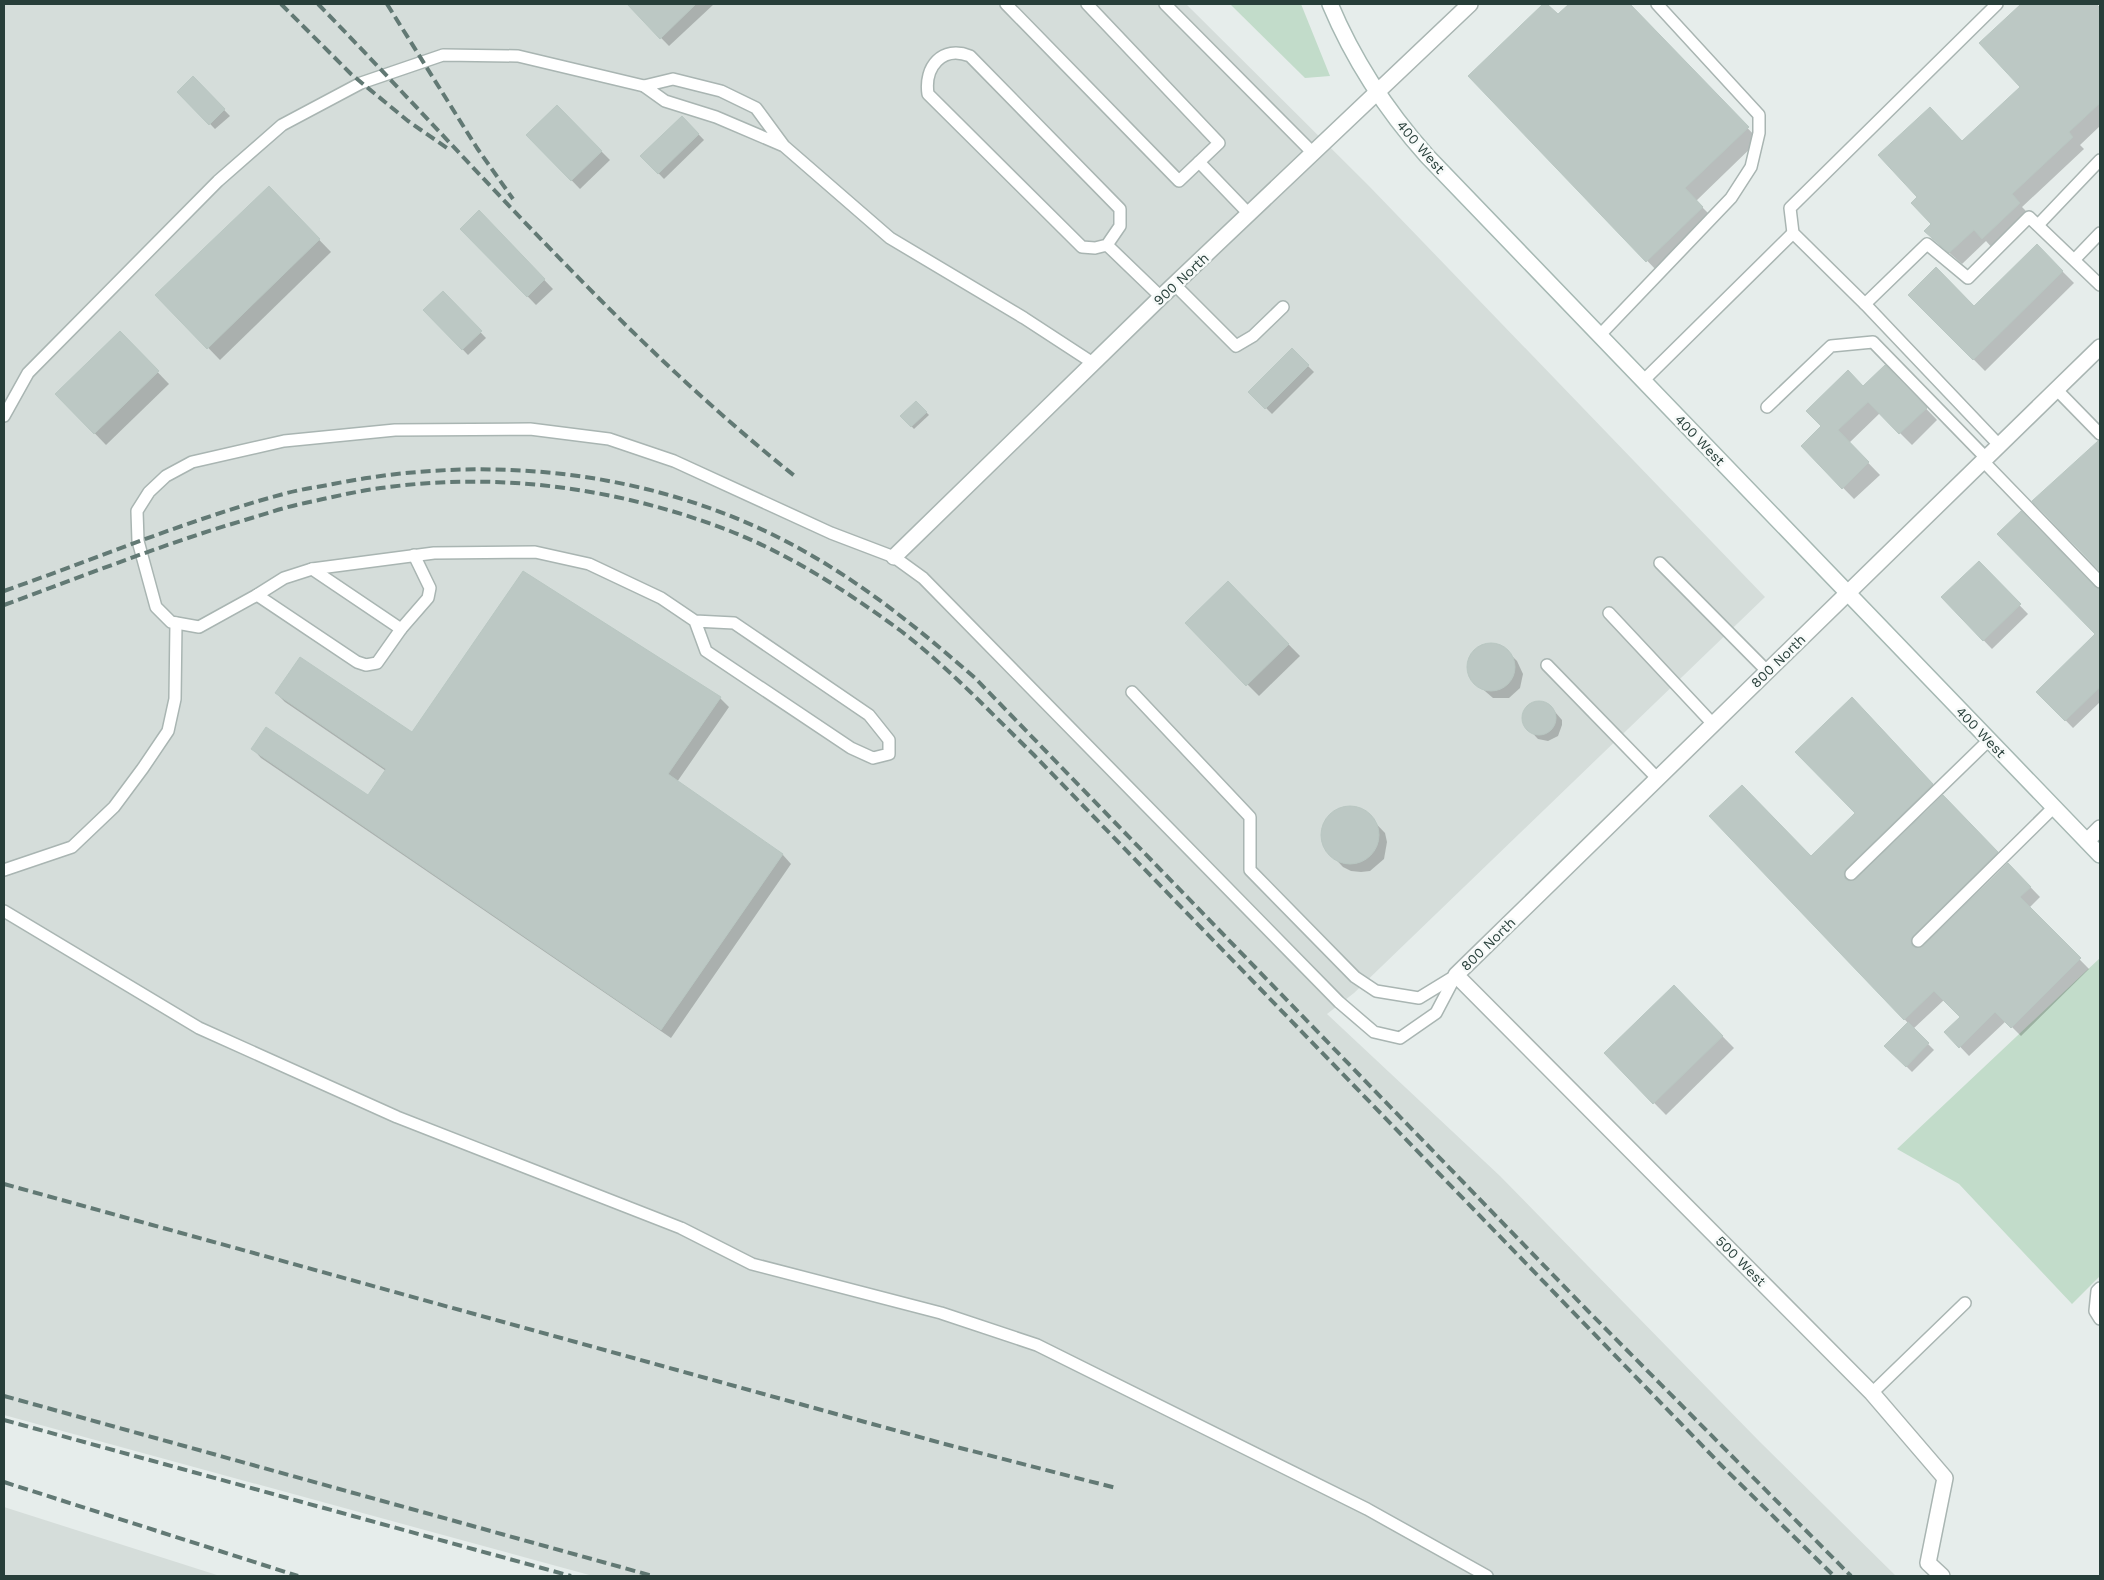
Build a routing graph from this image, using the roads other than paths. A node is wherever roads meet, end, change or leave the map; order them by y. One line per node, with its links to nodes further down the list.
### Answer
1 (1006, 4): 13 (lane)
2 (1087, 4): 13 (lane)
3 (1165, 4): 11 (lane)
4 (1330, 4): 9 (street, 400 West)
5 (1470, 4): 9 (street, 900 North)
6 (1656, 4): 25 (lane)
7 (1997, 4): 16 (lane)
8 (644, 86): 10 (lane); 10 (lane); 31 (lane)
9 (1378, 92): 11 (street, 900 North); 25 (street, 400 West)
10 (784, 146): 27 (lane)
11 (1313, 153): 14 (street, 900 North)
12 (2100, 160): 15 (lane)
13 (1199, 162): 14 (lane)
14 (1249, 214): 20 (street, 900 North)
15 (2038, 225): 19 (lane); 23 (lane)
16 (1793, 233): 23 (lane); 28 (lane)
17 (2100, 233): 19 (lane)
18 (1107, 245): 18 (lane); 22 (lane)
19 (2074, 258): 21 (lane)
20 (1175, 285): 22 (street, 900 North); 24 (lane)
21 (2100, 285)
22 (1161, 298): 27 (street, 900 North)
23 (1865, 304): 33 (lane)
24 (1284, 306)
25 (1599, 336): 28 (street, 400 West)
26 (2100, 347): 29 (street, 800 North)
27 (1093, 363): 36 (street, 900 North)
28 (1643, 381): 40 (street, 400 West)
29 (2057, 390): 32 (lane); 33 (street, 800 North)
30 (1768, 407): 34 (lane)
31 (4, 416)
32 (2100, 434)
33 (1999, 445): 34 (street, 800 North)
34 (1985, 460): 39 (lane); 40 (street, 800 North)
35 (414, 556): 38 (lane); 43 (lane); 45 (lane)
36 (894, 557): 44 (lane); 60 (lane)
37 (1660, 563): 47 (lane)
38 (312, 569): 41 (lane); 45 (lane)
39 (2100, 582)
40 (1847, 593): 47 (street, 800 North); 50 (street, 400 West)
41 (257, 595): 44 (lane); 45 (lane)
42 (1609, 613): 49 (lane)
43 (695, 621): 43 (lane)
44 (176, 623): 56 (lane)
45 (401, 629)
46 (1547, 665): 51 (lane)
47 (1767, 671): 49 (street, 800 North)
48 (1132, 692): 60 (lane)
49 (1713, 724): 51 (street, 800 North)
50 (1989, 740): 52 (street, 400 West); 57 (lane)
51 (1657, 778): 60 (street, 800 North)
52 (2054, 807): 54 (street, 400 West); 59 (lane)
53 (2100, 828): 54 (street)
54 (2087, 841): 55 (street, 400 West)
55 (2100, 854)
56 (4, 870)
57 (1851, 874)
58 (4, 911): 65 (lane)
59 (1918, 941)
60 (1456, 975): 64 (street, 500 West)
61 (2100, 1288): 63 (lane)
62 (1965, 1303): 64 (lane)
63 (2100, 1319)
64 (1872, 1393): 66 (street, 500 West)
65 (1488, 1576)
66 (1942, 1576)

